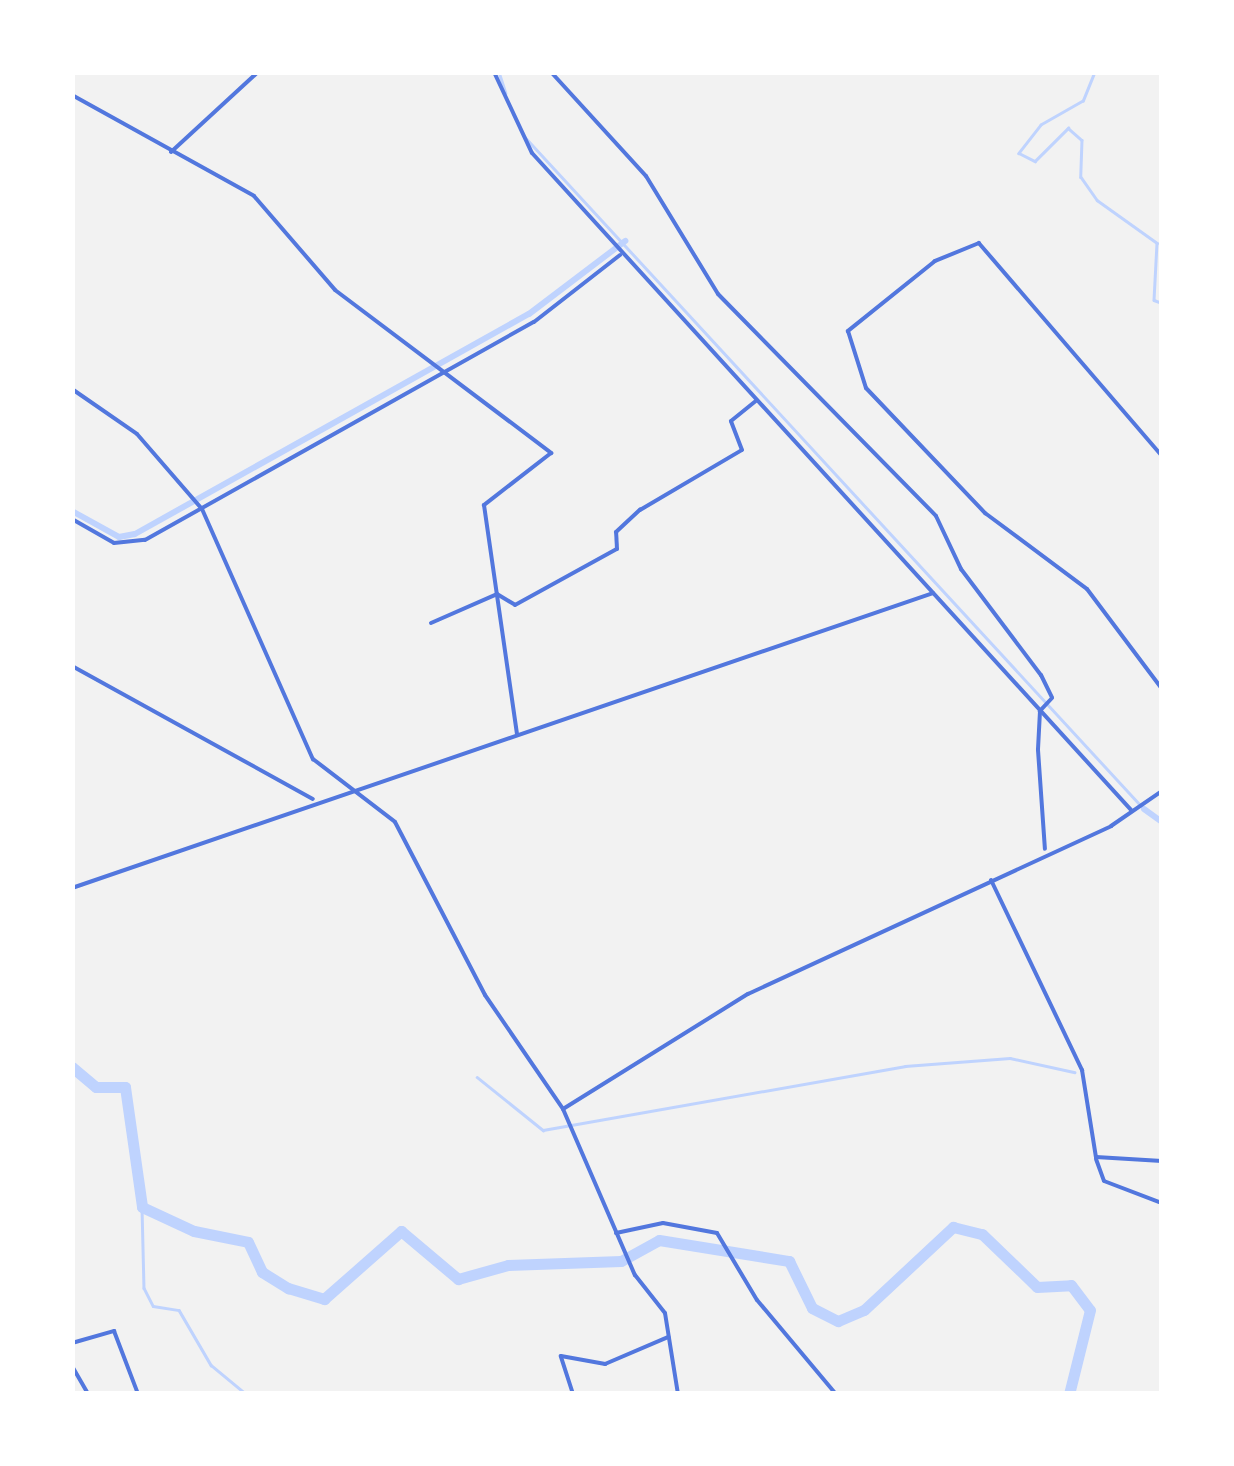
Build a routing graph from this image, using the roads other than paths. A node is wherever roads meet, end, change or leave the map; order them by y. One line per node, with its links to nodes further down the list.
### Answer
1 (258, 72): 5 (street)
2 (494, 72): 6 (street)
3 (551, 72): 18 (street)
4 (72, 95): 5 (street)
5 (171, 152): 7 (street)
6 (620, 255): 7 (street); 9 (street)
7 (450, 369): 11 (street); 14 (street)
8 (72, 389): 11 (street)
9 (757, 400): 13 (street); 14 (street)
10 (1162, 456): 17 (street)
11 (202, 509): 12 (street); 21 (street)
12 (72, 519)
13 (933, 593): 18 (street); 19 (street)
14 (496, 594): 15 (street); 19 (street)
15 (431, 624)
16 (72, 666): 22 (street)
17 (1162, 690)
18 (1043, 708): 23 (street); 24 (street)
19 (516, 734): 21 (street)
20 (1162, 791): 23 (street)
21 (346, 792): 22 (street); 27 (street)
22 (313, 800): 26 (street)
23 (1137, 806): 24 (street)
24 (1046, 849): 25 (street)
25 (990, 880): 27 (street); 28 (street)
26 (72, 888)
27 (563, 1109): 31 (street)
28 (1096, 1158): 29 (street); 30 (street)
29 (1162, 1160)
30 (1162, 1203)
31 (615, 1234): 32 (street); 39 (street)
32 (668, 1336): 37 (street); 38 (street)
33 (72, 1343): 36 (street)
34 (72, 1366): 35 (street)
35 (88, 1394)
36 (138, 1394)
37 (573, 1394)
38 (678, 1394)
39 (836, 1394)

